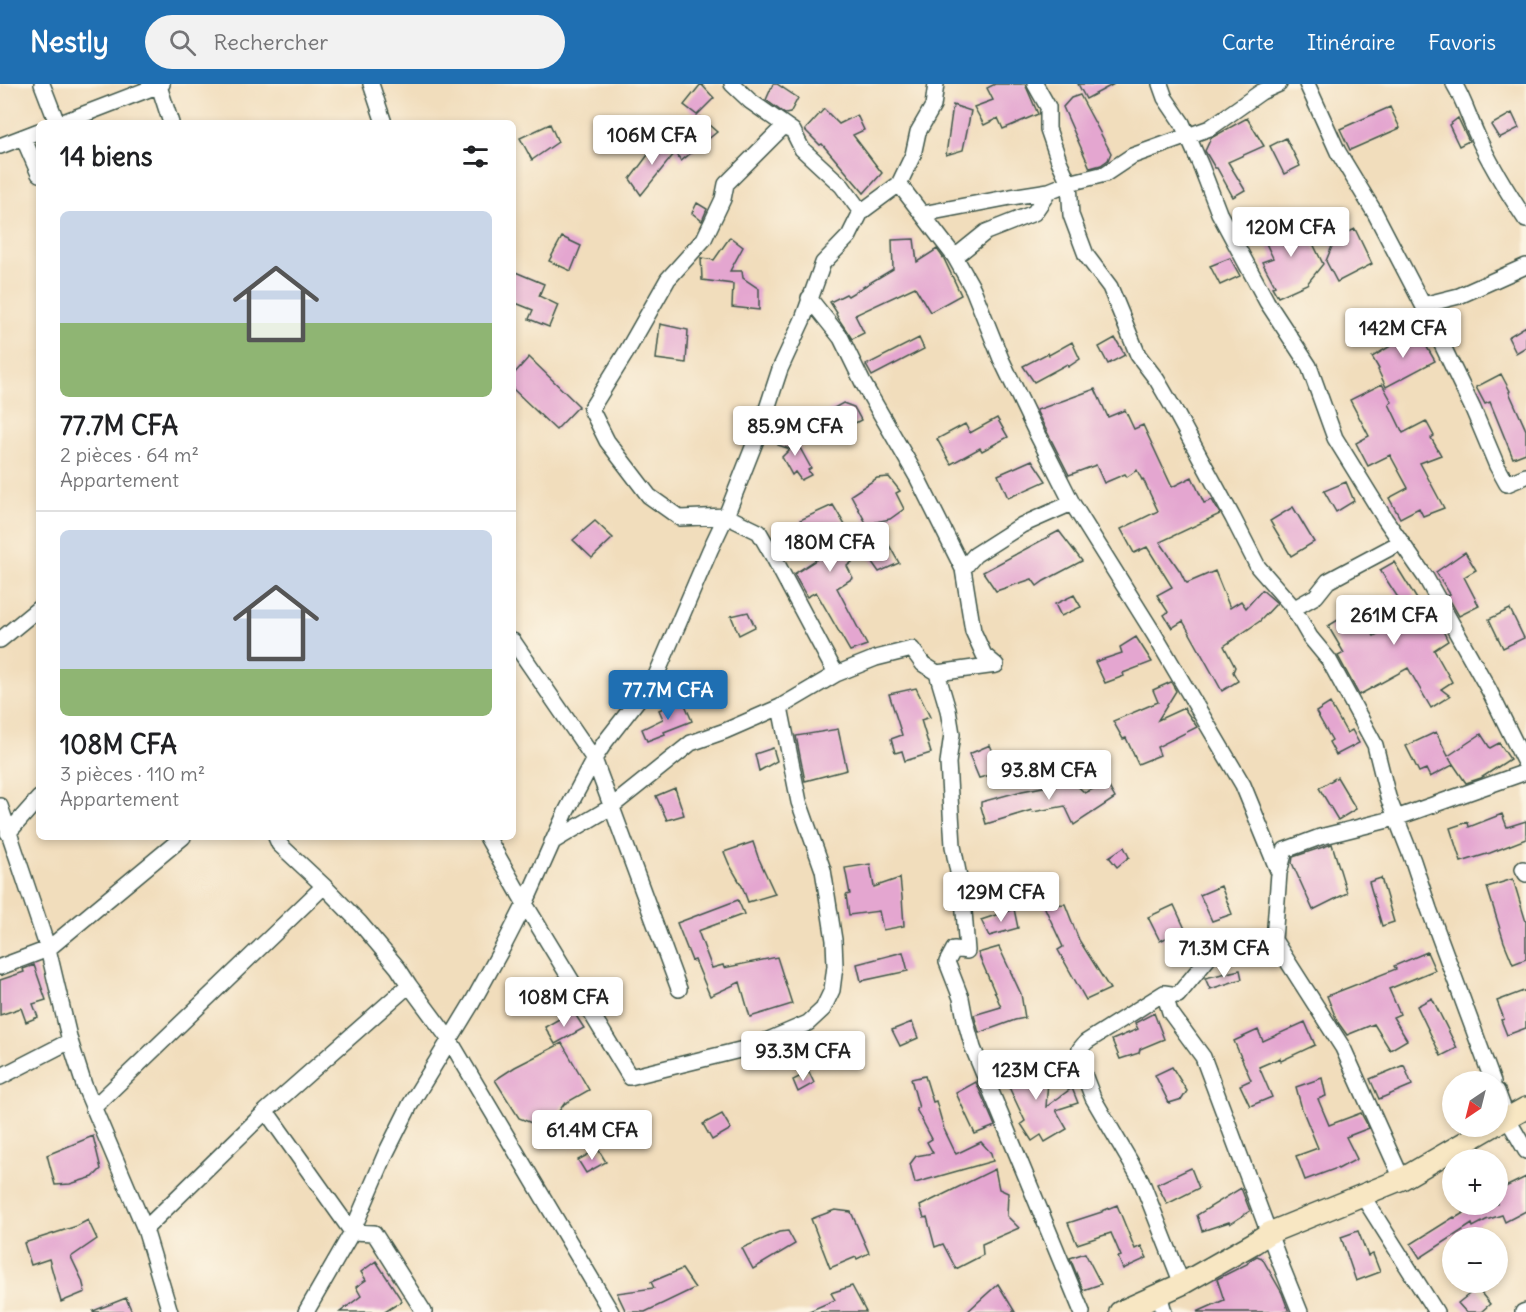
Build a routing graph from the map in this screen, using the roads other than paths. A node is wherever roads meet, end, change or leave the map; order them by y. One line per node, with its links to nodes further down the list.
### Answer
1 (42, 84): 11 (street)
2 (371, 84): 14 (street)
3 (732, 84): 15 (street)
4 (936, 84): 22 (street)
5 (1035, 84): 21 (street)
6 (1160, 84): 17 (street)
7 (1279, 84): 17 (street)
8 (1307, 84): 30 (street)
9 (1454, 84): 26 (street)
10 (160, 85): 12 (street); 13 (street)
11 (58, 120)
12 (67, 120)
13 (170, 120)
14 (383, 120)
15 (784, 126): 24 (street); 33 (street)
16 (36, 132): 18 (street)
17 (1187, 136): 21 (street); 34 (street)
18 (23, 137): 19 (street); 20 (street)
19 (0, 146)
20 (36, 167)
21 (1069, 183): 23 (street); 36 (street)
22 (899, 184): 24 (street); 25 (street)
23 (1049, 191): 25 (street); 27 (street)
24 (861, 212): 29 (street)
25 (922, 214): 27 (street)
26 (1526, 220)
27 (955, 257): 32 (street)
28 (1526, 266): 30 (street)
29 (809, 298): 33 (street); 35 (street)
30 (1423, 305): 31 (street)
31 (1526, 476)
32 (1072, 503): 35 (street); 55 (street)
33 (726, 516): 41 (street); 43 (street)
34 (1401, 542): 36 (street); 44 (street)
35 (963, 569): 40 (street)
36 (1293, 609): 49 (street)
37 (36, 610): 38 (street)
38 (0, 640)
39 (516, 645): 43 (street)
40 (937, 673): 41 (street); 86 (street)
41 (836, 674): 42 (street)
42 (780, 707): 48 (street); 57 (street)
43 (594, 759): 48 (street); 54 (street)
44 (1526, 765)
45 (1526, 772): 49 (street)
46 (36, 801): 50 (street)
47 (0, 806): 50 (street)
48 (611, 807): 54 (street); 62 (street)
49 (1396, 818): 55 (street); 66 (street)
50 (8, 833): 59 (street)
51 (179, 840): 59 (street)
52 (277, 840): 56 (street)
53 (490, 840): 57 (street)
54 (552, 842): 57 (street)
55 (1279, 873): 58 (street)
56 (324, 886): 61 (street); 68 (street)
57 (525, 904): 64 (street)
58 (1274, 940): 63 (street); 75 (street)
59 (48, 949): 60 (street); 65 (street)
60 (0, 967)
61 (409, 985): 64 (street); 70 (street)
62 (679, 989)
63 (1164, 993): 79 (street); 80 (street)
64 (449, 1039): 78 (street); 85 (street)
65 (70, 1041): 67 (street); 68 (street)
66 (1490, 1071)
67 (0, 1077)
68 (93, 1108): 77 (street)
69 (1526, 1108): 71 (main road)
70 (266, 1111): 77 (street); 78 (street)
71 (1508, 1118)
72 (1508, 1132): 74 (street)
73 (1475, 1137): 75 (main road)
74 (1526, 1151)
75 (1402, 1179): 76 (main road)
76 (1362, 1195): 79 (main road); 89 (street)
77 (145, 1229): 82 (street)
78 (351, 1232): 83 (street); 84 (street)
79 (1269, 1233): 80 (main road); 88 (street)
80 (1182, 1284): 81 (main road)
81 (1162, 1303): 87 (main road)
82 (170, 1312)
83 (306, 1312)
84 (424, 1312)
85 (610, 1312)
86 (1082, 1312)
87 (1120, 1312)
88 (1300, 1312)
89 (1436, 1312)

